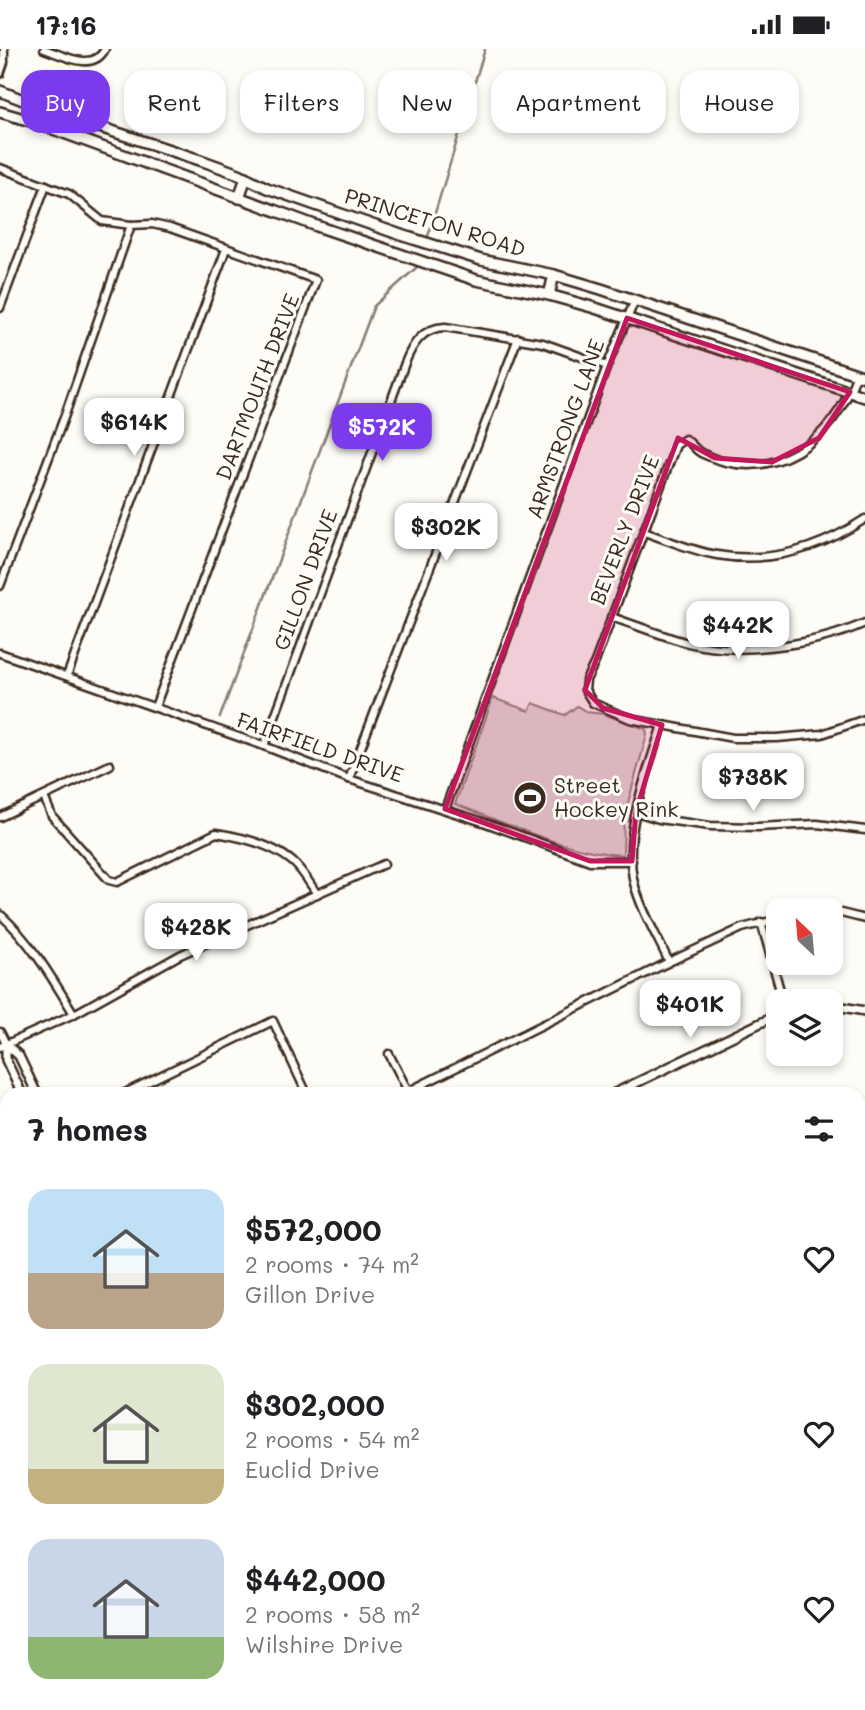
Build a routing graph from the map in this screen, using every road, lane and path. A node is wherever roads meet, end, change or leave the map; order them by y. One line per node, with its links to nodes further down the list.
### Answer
1 (44, 49): 2 (street)
2 (105, 49)
3 (2, 53): 4 (street)
4 (0, 74)
5 (0, 92): 8 (main road, PRINCETON ROAD)
6 (0, 112): 10 (main road, PRINCETON ROAD)
7 (0, 167): 9 (street, DARTMOUTH DRIVE)
8 (246, 177): 10 (main road); 11 (main road, PRINCETON ROAD)
9 (46, 185): 13 (street, DARTMOUTH DRIVE); 20 (street)
10 (239, 198): 12 (main road, PRINCETON ROAD)
11 (307, 202): 12 (main road); 14 (main road, PRINCETON ROAD)
12 (300, 220): 16 (main road, PRINCETON ROAD)
13 (131, 225): 15 (street, DARTMOUTH DRIVE); 31 (street)
14 (401, 235): 16 (main road); 17 (main road, PRINCETON ROAD)
15 (226, 249): 36 (street); 37 (street, DARTMOUTH DRIVE)
16 (394, 252): 18 (main road, PRINCETON ROAD)
17 (554, 275): 18 (main road); 19 (main road, PRINCETON ROAD)
18 (550, 295): 21 (main road, PRINCETON ROAD)
19 (635, 299): 21 (street, ARMSTRONG LANE); 23 (main road, PRINCETON ROAD)
20 (0, 308)
21 (627, 318): 24 (street, ARMSTRONG LANE); 25 (main road, PRINCETON ROAD)
22 (518, 338): 24 (street, GILLON DRIVE); 40 (street, GILLON DRIVE); 42 (street)
23 (781, 348): 25 (main road); 26 (main road, PRINCETON ROAD)
24 (607, 366): 44 (street, ARMSTRONG LANE)
25 (773, 366): 27 (main road, PRINCETON ROAD)
26 (861, 375): 27 (street, BEVERLY DRIVE)
27 (850, 392): 28 (main road, PRINCETON ROAD); 30 (street, BEVERLY DRIVE)
28 (865, 397)
29 (865, 519): 30 (street)
30 (644, 533): 32 (street, BEVERLY DRIVE)
31 (0, 586)
32 (611, 617): 33 (street); 39 (street, BEVERLY DRIVE)
33 (863, 624): 34 (street)
34 (865, 632)
35 (0, 653): 36 (street, FAIRFIELD DRIVE)
36 (68, 676): 37 (street, FAIRFIELD DRIVE)
37 (155, 707): 40 (street, FAIRFIELD DRIVE)
38 (865, 719): 39 (street)
39 (662, 725): 45 (street)
40 (264, 746): 42 (street, FAIRFIELD DRIVE)
41 (110, 765): 43 (street)
42 (349, 779): 44 (street, FAIRFIELD DRIVE)
43 (44, 797): 46 (street); 50 (street)
44 (446, 809): 48 (street, FAIRFIELD DRIVE)
45 (636, 812): 47 (street); 48 (street)
46 (0, 817)
47 (865, 830)
48 (632, 861): 56 (street)
49 (384, 864): 50 (street)
50 (317, 894): 60 (street)
51 (0, 913): 60 (street)
52 (844, 914): 53 (street)
53 (865, 919)
54 (766, 921): 55 (street)
55 (761, 922): 56 (street); 57 (street)
56 (669, 962): 70 (street)
57 (780, 989)
58 (843, 1007): 59 (street)
59 (865, 1011)
60 (74, 1014): 63 (street)
61 (766, 1020): 71 (street)
62 (0, 1032): 63 (street)
63 (3, 1045): 65 (street); 66 (street)
64 (389, 1055): 69 (street)
65 (19, 1087)
66 (34, 1087)
67 (137, 1087): 68 (street)
68 (304, 1087)
69 (403, 1087)
70 (418, 1087)
71 (628, 1087)

